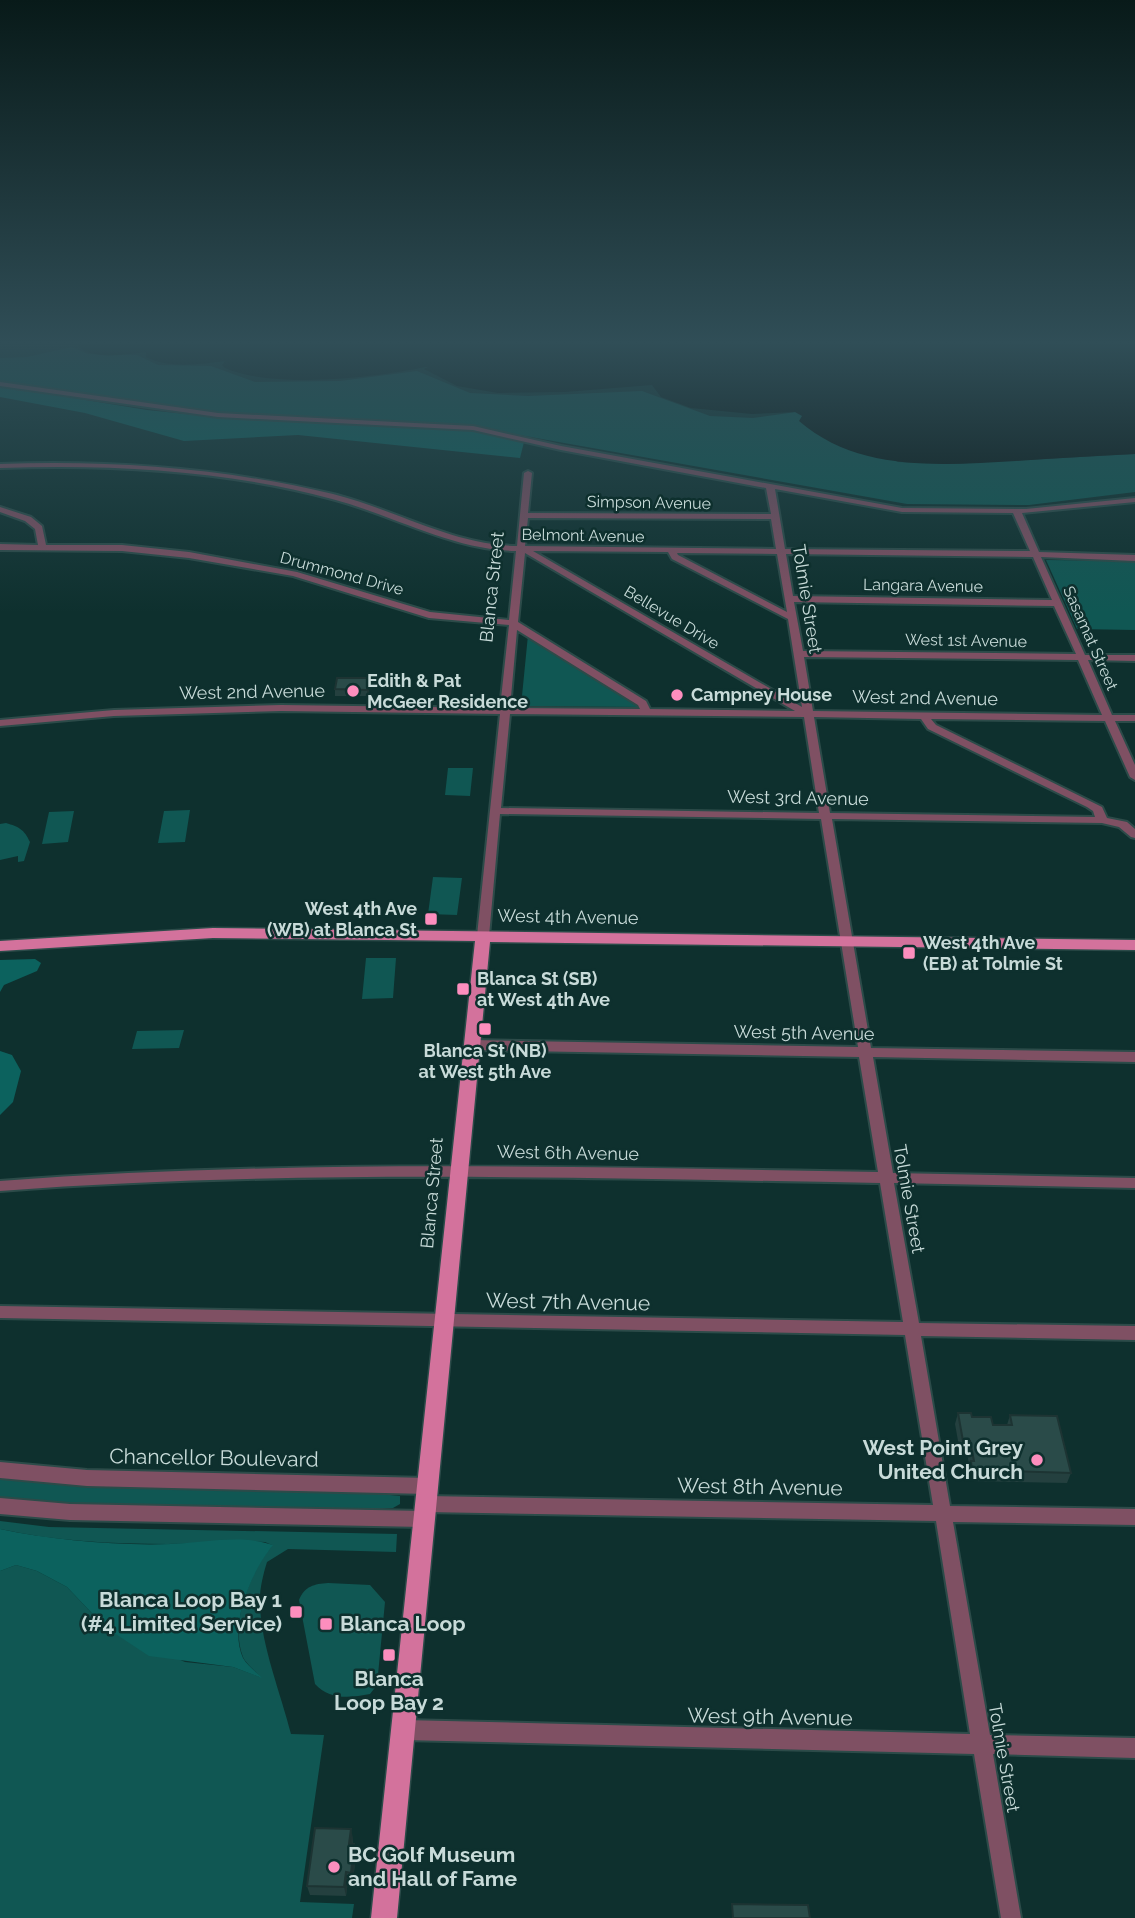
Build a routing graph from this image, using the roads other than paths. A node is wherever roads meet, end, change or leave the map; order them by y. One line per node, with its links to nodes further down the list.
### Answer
1 (496, 433): 4 (street)
2 (0, 466): 12 (street, Belmont Avenue)
3 (528, 473): 8 (street, Blanca Street)
4 (770, 486): 7 (street); 9 (street, Tolmie Street)
5 (1135, 500): 7 (street)
6 (0, 509): 10 (street)
7 (1017, 512): 15 (street, Sasamat Street)
8 (524, 515): 9 (street, Simpson Avenue); 12 (street, Blanca Street)
9 (774, 517): 14 (street, Tolmie Street)
10 (42, 546): 11 (street, Drummond Drive); 20 (street, Drummond Drive)
11 (0, 547)
12 (520, 548): 13 (street, Belmont Avenue); 20 (street, Blanca Street); 26 (street, Bellevue Drive)
13 (671, 550): 14 (street, Belmont Avenue); 19 (street)
14 (780, 551): 15 (street, Belmont Avenue); 17 (street, Tolmie Street)
15 (1037, 555): 16 (street, Belmont Avenue); 18 (street, Sasamat Street)
16 (1135, 558)
17 (788, 599): 18 (street, Langara Avenue); 19 (street, Tolmie Street)
18 (1058, 603): 22 (street, Sasamat Street)
19 (790, 617): 21 (street, Tolmie Street)
20 (513, 623): 24 (street, Blanca Street); 25 (street, Drummond Drive)
21 (797, 654): 22 (street, West 1st Avenue); 26 (street, Tolmie Street)
22 (1083, 658): 23 (street, West 1st Avenue); 28 (street, Sasamat Street)
23 (1135, 658)
24 (505, 710): 25 (street, West 2nd Avenue); 30 (street, West 2nd Avenue); 32 (street, Blanca Street)
25 (646, 712): 26 (street, West 2nd Avenue)
26 (806, 713): 27 (street, West 2nd Avenue); 33 (street, Tolmie Street)
27 (924, 716): 28 (street, West 2nd Avenue); 34 (street)
28 (1109, 718): 29 (street, West 2nd Avenue); 31 (street, Sasamat Street)
29 (1135, 718)
30 (0, 723)
31 (1135, 777)
32 (495, 811): 33 (street, West 3rd Avenue); 36 (street, Blanca Street)
33 (824, 816): 34 (street, West 3rd Avenue); 37 (street, Tolmie Street)
34 (1102, 820): 35 (street)
35 (1135, 835)
36 (482, 936): 37 (main road, West 4th Avenue); 39 (main road, West 4th Avenue); 40 (main road, Blanca Street)
37 (846, 940): 38 (main road, West 4th Avenue); 41 (street, Tolmie Street)
38 (1135, 945)
39 (0, 946)
40 (473, 1045): 41 (street, West 5th Avenue); 43 (main road, Blanca Street)
41 (864, 1052): 42 (street, West 5th Avenue); 44 (street, Tolmie Street)
42 (1135, 1056)
43 (459, 1171): 44 (street, West 6th Avenue); 46 (street, West 6th Avenue); 48 (main road, Blanca Street)
44 (886, 1178): 45 (street, West 6th Avenue); 49 (street, Tolmie Street)
45 (1135, 1183)
46 (0, 1186)
47 (0, 1312): 48 (street, West 7th Avenue)
48 (445, 1320): 49 (street, West 7th Avenue); 52 (main road, Blanca Street)
49 (912, 1329): 50 (street, West 7th Avenue); 54 (street, Tolmie Street)
50 (1135, 1333)
51 (0, 1470): 52 (street, Chancellor Boulevard)
52 (426, 1503): 53 (street); 54 (street, West 8th Avenue); 56 (main road, Blanca Street)
53 (0, 1506)
54 (943, 1513): 55 (street, West 8th Avenue); 57 (street, Tolmie Street)
55 (1135, 1517)
56 (404, 1730): 57 (street, West 9th Avenue); 59 (main road, Blanca Street)
57 (982, 1745): 58 (street, West 9th Avenue); 60 (street, Tolmie Street)
58 (1135, 1748)
59 (384, 1918)
60 (1011, 1918)

